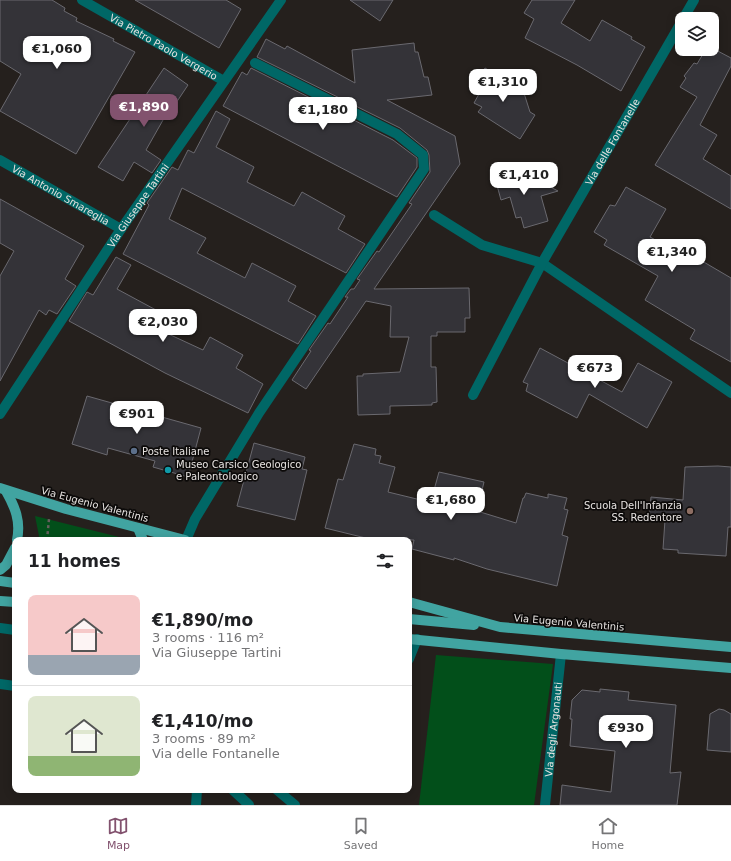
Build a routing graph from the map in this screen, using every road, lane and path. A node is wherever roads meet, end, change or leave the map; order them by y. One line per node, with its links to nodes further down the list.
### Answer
1 (82, 0): 7 (street, Via Pietro Paolo Vergerio)
2 (281, 0): 7 (street, Via Giuseppe Tartini)
3 (694, 0): 4 (street, Via delle Fontanelle)
4 (687, 12)
5 (675, 34): 11 (street, Via delle Fontanelle)
6 (255, 63): 22 (street)
7 (224, 81): 10 (street, Via Giuseppe Tartini)
8 (0, 160): 10 (street, Via Antonio Smareglia)
9 (434, 215): 11 (street)
10 (121, 229): 14 (street, Via Giuseppe Tartini)
11 (542, 263): 12 (street); 13 (street, Via delle Fontanelle)
12 (731, 394)
13 (473, 395)
14 (0, 414)
15 (3, 490): 17 (main road, Via Eugenio Valentinis); 18 (main road)
16 (50, 513): 19 (path)
17 (138, 528): 20 (main road); 21 (main road, Via Eugenio Valentinis)
18 (18, 537)
19 (47, 537)
20 (142, 537)
21 (174, 537)
22 (187, 537)
23 (12, 554): 24 (main road)
24 (0, 570)
25 (0, 581): 26 (main road)
26 (12, 583)
27 (0, 601): 28 (main road)
28 (12, 602)
29 (412, 603): 32 (main road, Via Eugenio Valentinis)
30 (412, 619): 32 (main road)
31 (0, 628): 33 (street)
32 (500, 628): 35 (main road, Via Eugenio Valentinis)
33 (12, 630)
34 (413, 639): 36 (main road)
35 (731, 647)
36 (561, 654): 37 (main road); 46 (street, Via degli Argonauti)
37 (731, 668)
38 (0, 684): 39 (street)
39 (12, 686)
40 (197, 793): 43 (street)
41 (236, 793): 44 (street)
42 (281, 793): 45 (street)
43 (196, 805)
44 (248, 805)
45 (295, 805)
46 (545, 805)

